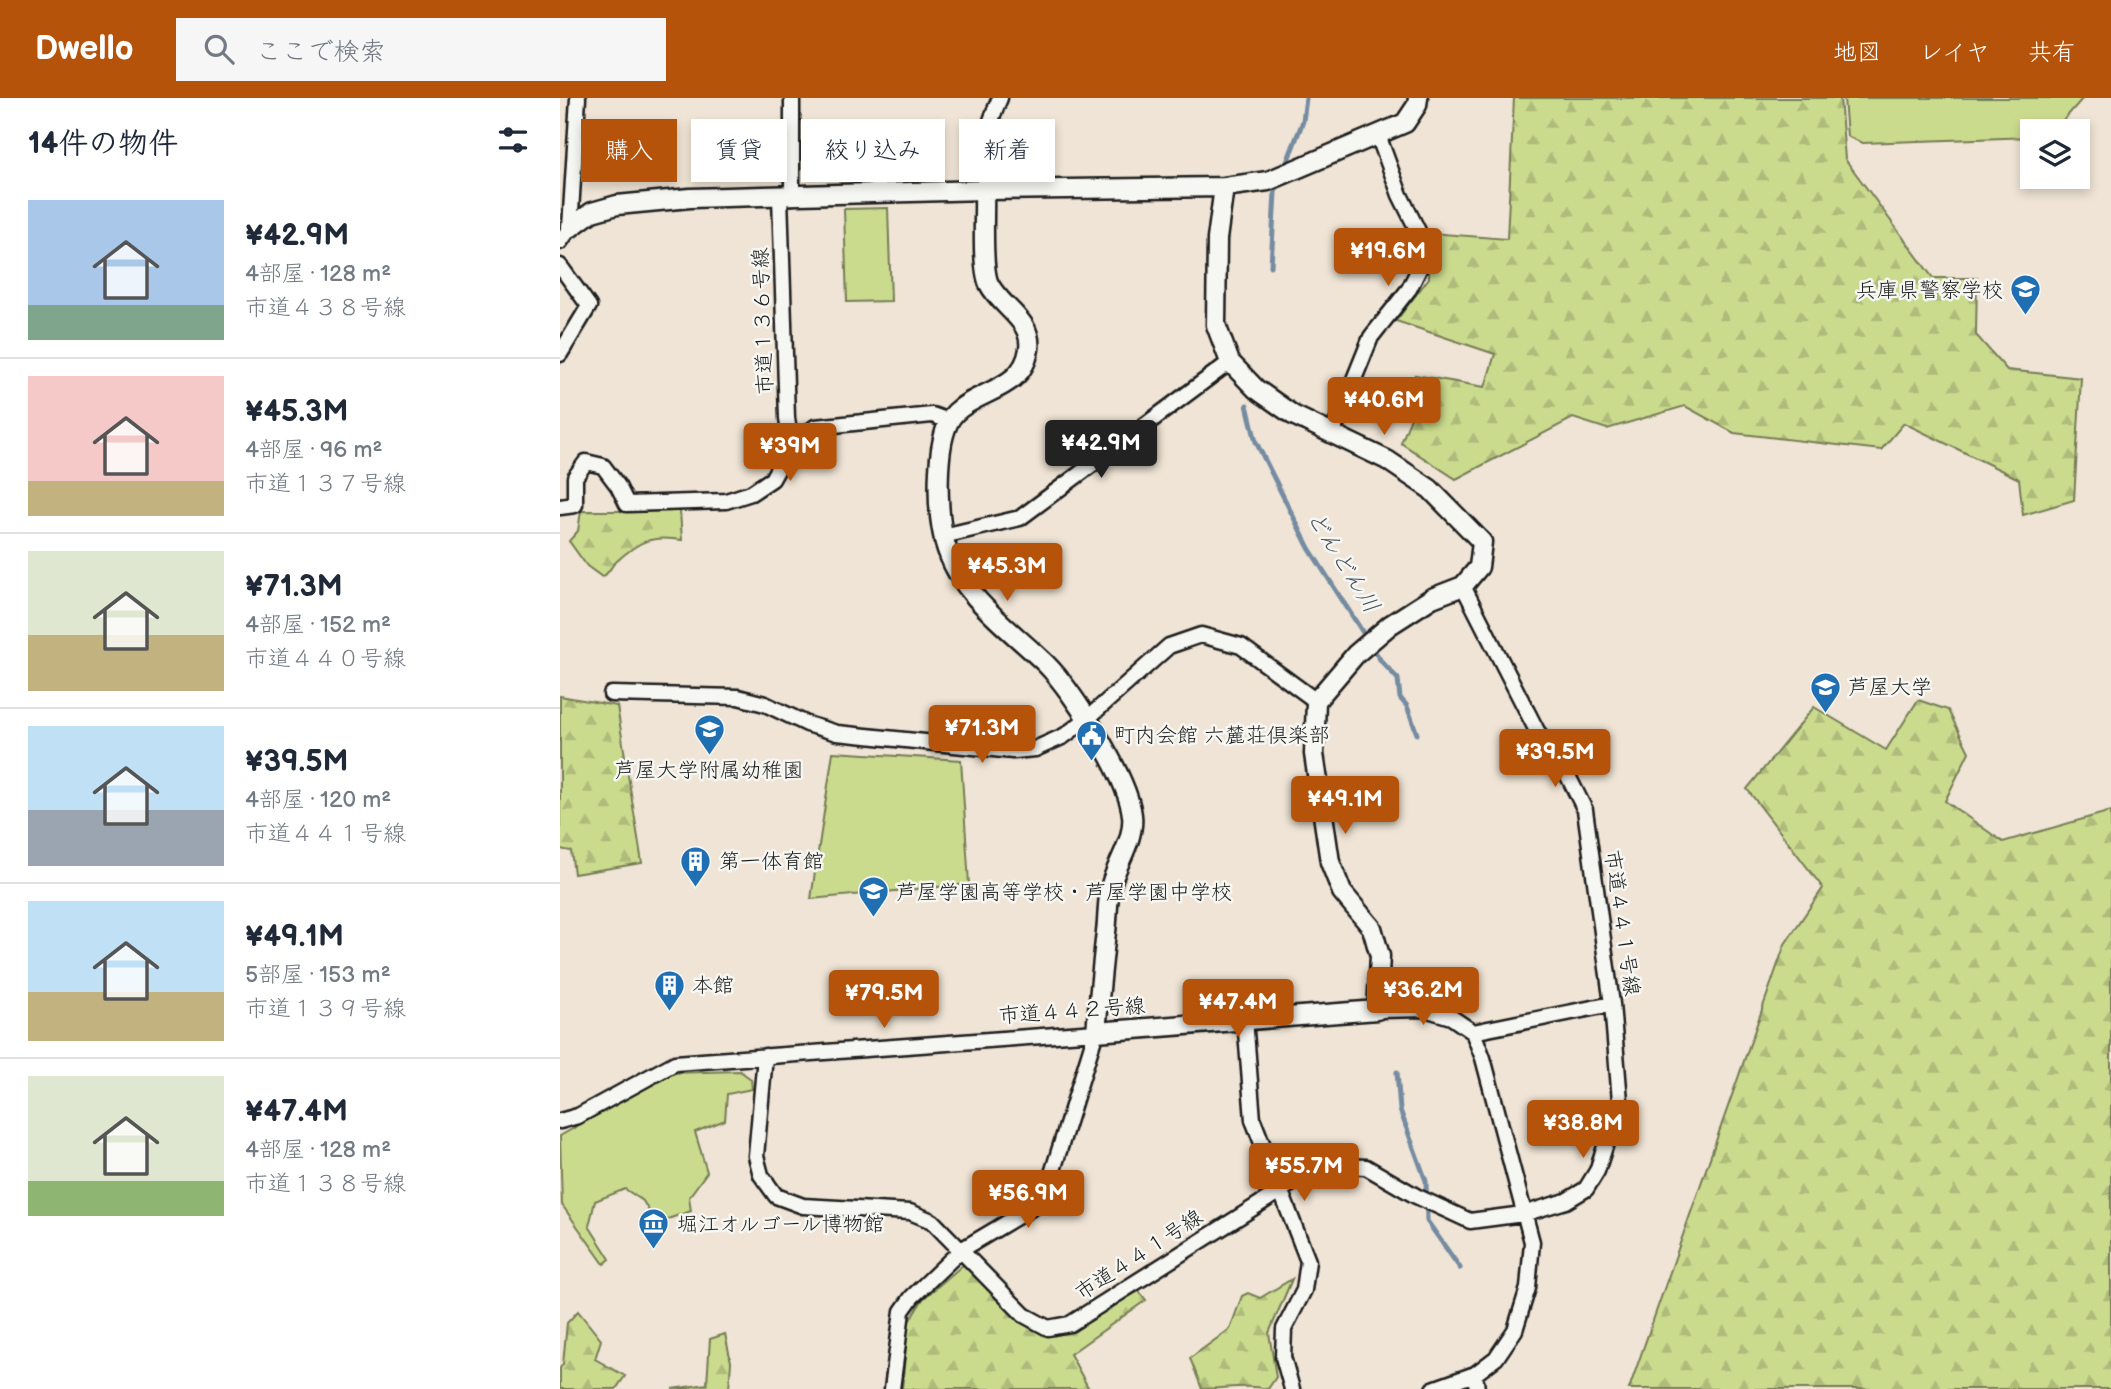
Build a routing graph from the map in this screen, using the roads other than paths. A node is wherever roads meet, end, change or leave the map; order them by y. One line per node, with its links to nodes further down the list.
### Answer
1 (578, 98): 9 (street)
2 (792, 98): 8 (street, 市道１３６号線)
3 (1000, 98): 7 (street)
4 (1418, 98): 5 (street)
5 (1378, 135): 6 (street); 14 (street)
6 (1224, 187): 7 (street); 12 (street)
7 (984, 190): 8 (street); 13 (street)
8 (786, 196): 9 (street); 15 (street, 市道１３６号線)
9 (565, 235)
10 (560, 266): 11 (street)
11 (560, 354)
12 (1230, 362): 14 (street); 17 (street)
13 (949, 421): 15 (street); 17 (street)
14 (1332, 434): 18 (street)
15 (791, 445): 16 (street)
16 (560, 507)
17 (943, 536): 21 (street)
18 (1463, 586): 20 (street); 22 (street, 市道４４１号線)
19 (611, 694): 21 (street)
20 (1316, 701): 21 (street); 23 (street)
21 (1088, 718): 25 (street)
22 (1612, 1004): 26 (street); 30 (street, 市道４４１号線)
23 (1377, 1010): 24 (street, 市道４４２号線); 26 (street, 市道４４２号線)
24 (1245, 1019): 25 (street, 市道４４２号線); 29 (street)
25 (1096, 1032): 27 (street, 市道４４２号線); 31 (street)
26 (1473, 1032): 30 (street)
27 (765, 1056): 28 (street, 市道４４２号線); 31 (street, 市道４４１号線)
28 (560, 1121)
29 (1279, 1189): 30 (street, 市道４４１号線); 31 (street, 市道４４１号線); 34 (street)
30 (1523, 1214): 32 (street)
31 (961, 1250): 33 (street)
32 (1476, 1382): 35 (street)
33 (892, 1389)
34 (1293, 1389)
35 (1433, 1389)

